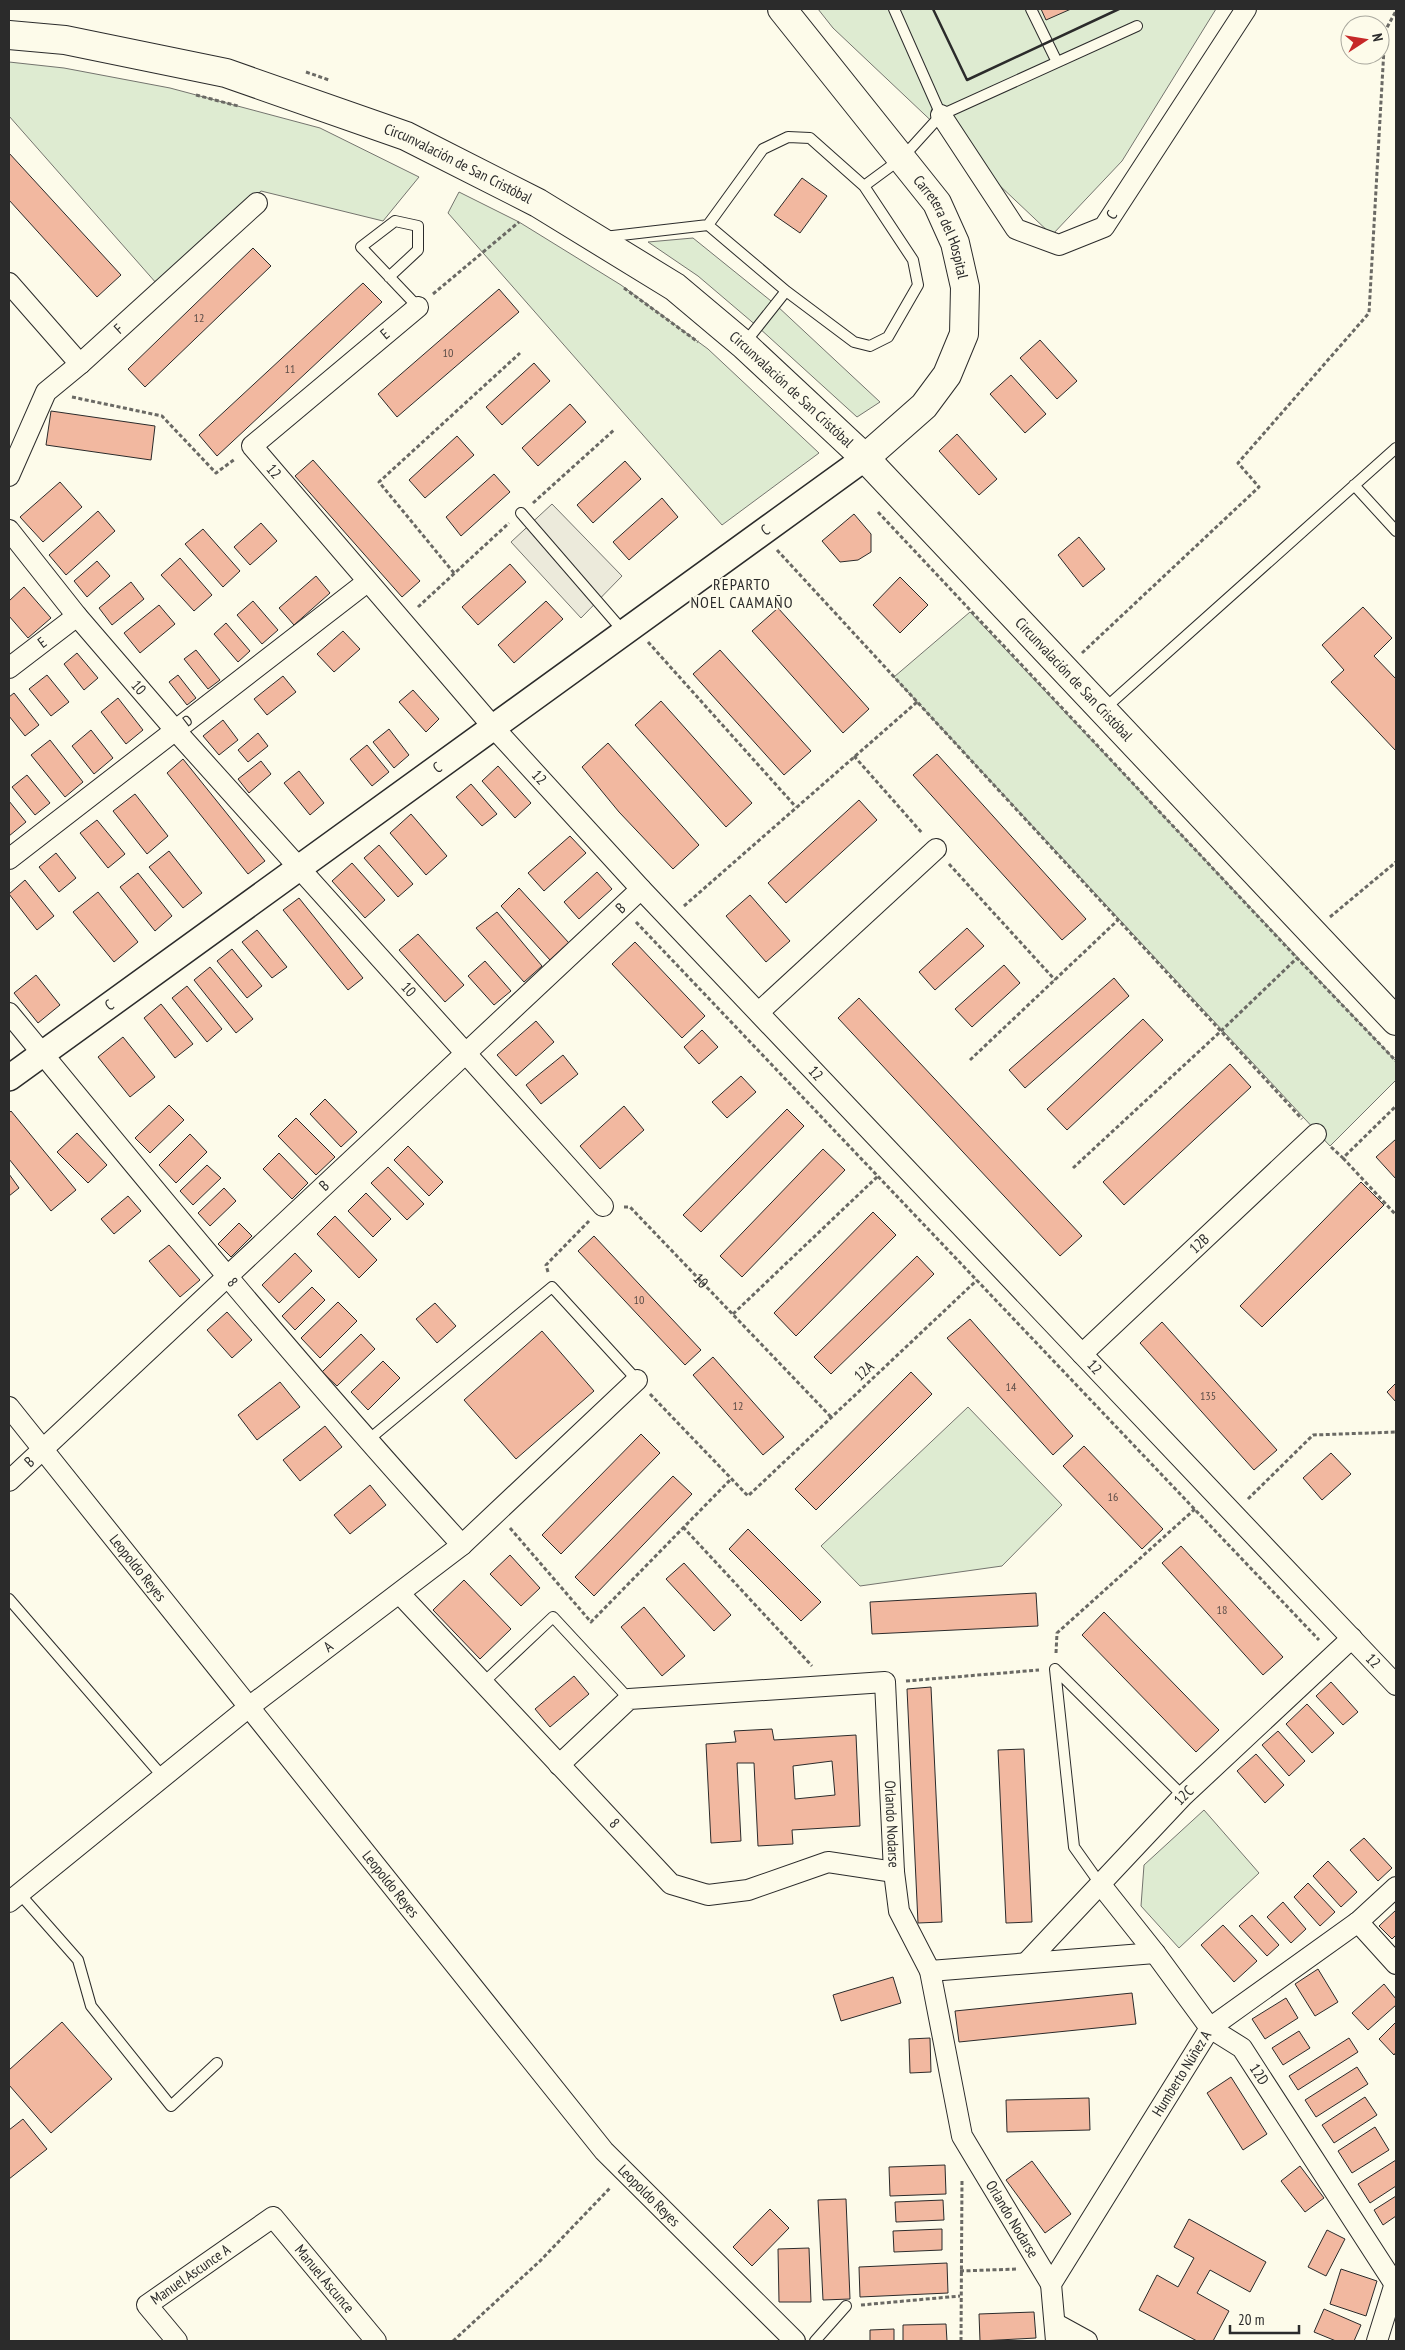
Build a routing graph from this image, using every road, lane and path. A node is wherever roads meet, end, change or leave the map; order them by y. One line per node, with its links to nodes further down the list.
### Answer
1 (782, 9): 14 (main road, Carretera del Hospital)
2 (894, 9): 13 (lane)
3 (1031, 9): 8 (lane)
4 (1246, 9): 13 (street, C)
5 (1396, 11): 46 (path)
6 (1137, 26): 8 (lane)
7 (9, 35): 21 (main road, Circunvalación de San Cristóbal)
8 (1057, 62): 13 (lane)
9 (305, 72): 10 (path)
10 (333, 82)
11 (189, 93): 12 (path)
12 (245, 108)
13 (941, 115): 14 (lane)
14 (902, 158): 15 (lane); 34 (main road, Carretera del Hospital)
15 (864, 186): 19 (lane); 25 (lane)
16 (258, 203): 30 (street, F)
17 (511, 218): 18 (path)
18 (519, 222): 20 (path); 26 (path)
19 (708, 225): 21 (lane); 25 (lane)
20 (528, 227)
21 (594, 238): 28 (main road, Circunvalación de San Cristóbal)
22 (389, 277): 22 (lane); 26 (lane)
23 (9, 283): 30 (street)
24 (621, 285): 27 (path)
25 (786, 291): 28 (lane)
26 (418, 307): 32 (street, E)
27 (700, 343)
28 (744, 345): 34 (main road, Circunvalación de San Cristóbal)
29 (520, 353): 42 (path)
30 (80, 364): 31 (street, F)
31 (46, 392): 32 (path); 35 (street, F)
32 (252, 446): 43 (street, 12)
33 (1396, 448): 36 (lane)
34 (865, 458): 41 (street, C); 49 (main road, Circunvalación de San Cristóbal)
35 (9, 476)
36 (1354, 484): 40 (lane); 49 (lane)
37 (876, 510): 63 (path)
38 (521, 513): 45 (lane)
39 (9, 530): 44 (street, 10)
40 (1396, 531)
41 (762, 534): 45 (street, C); 48 (path)
42 (454, 573)
43 (367, 582): 50 (street, 12); 51 (street, D)
44 (77, 616): 47 (street, E); 51 (street, 10)
45 (629, 630): 50 (street, C); 53 (path)
46 (1087, 662)
47 (9, 668)
48 (917, 702): 52 (path); 61 (path)
49 (1102, 710): 62 (main road, Circunvalación de San Cristóbal)
50 (494, 728): 57 (street, C); 58 (street, 12)
51 (176, 731): 55 (street, D); 57 (street, 10)
52 (854, 756): 53 (path); 54 (path)
53 (796, 808): 60 (path)
54 (936, 849): 64 (path); 65 (street)
55 (9, 859)
56 (1396, 862): 62 (path)
57 (298, 869): 69 (street, C); 70 (street, 10)
58 (641, 889): 59 (street, B); 60 (street, 12)
59 (622, 907): 70 (street, B); 79 (path)
60 (670, 918): 65 (street, 12)
61 (1118, 920): 64 (path); 68 (path)
62 (1325, 921): 63 (path); 67 (main road, Circunvalación de San Cristóbal)
63 (1296, 958): 68 (path); 72 (path)
64 (1055, 980): 71 (path)
65 (758, 1012): 76 (street, 12)
66 (9, 1013): 69 (street, 8)
67 (1396, 1022)
68 (1221, 1031): 75 (path); 78 (path)
69 (42, 1054): 73 (street, C); 83 (street, 8)
70 (466, 1054): 80 (street, 10); 83 (street, B)
71 (970, 1060)
72 (1396, 1061)
73 (9, 1078)
74 (1396, 1106): 77 (path)
75 (1316, 1134): 77 (path); 87 (street, 12B)
76 (897, 1158): 79 (path); 82 (street, 12)
77 (1343, 1158): 81 (path)
78 (1073, 1168)
79 (878, 1176): 84 (path); 86 (path)
80 (603, 1206): 85 (path); 86 (path, 10)
81 (1396, 1214)
82 (996, 1262): 84 (path, 12A); 87 (street, 12)
83 (228, 1278): 92 (street, 8); 93 (street, B)
84 (977, 1280): 90 (path, 12A); 97 (path)
85 (552, 1287): 88 (lane); 92 (lane)
86 (733, 1314): 90 (path, 10)
87 (1082, 1354): 103 (street, 12)
88 (637, 1380): 94 (path); 98 (street, A)
89 (9, 1407): 93 (street, Leopoldo Reyes)
90 (832, 1417): 94 (path, 12A)
91 (1396, 1432): 96 (path)
92 (367, 1441): 100 (street, 8)
93 (42, 1450): 95 (street, B); 111 (street, Leopoldo Reyes)
94 (731, 1479): 99 (path)
95 (9, 1481)
96 (1248, 1499)
97 (1195, 1509): 104 (path); 105 (path)
98 (497, 1513): 99 (path); 100 (street, A)
99 (683, 1527): 108 (path)
100 (462, 1545): 101 (street, A)
101 (400, 1594): 107 (street, 8); 111 (street, A)
102 (9, 1599): 113 (lane)
103 (1352, 1638): 104 (street, 12C); 109 (street, 12)
104 (1333, 1655): 114 (street, 12C)
105 (1055, 1669): 106 (path); 114 (lane); 116 (lane)
106 (885, 1682): 108 (street); 115 (street, Orlando Nodarse)
107 (483, 1683): 110 (lane); 112 (street, 8)
108 (830, 1684): 110 (street)
109 (1396, 1685)
110 (629, 1699): 112 (street)
111 (249, 1708): 113 (street, A); 126 (street, Leopoldo Reyes)
112 (559, 1765): 115 (street, 8)
113 (163, 1777): 118 (street, A)
114 (1183, 1796): 116 (street, 12C)
115 (894, 1872): 123 (street, Orlando Nodarse)
116 (1101, 1885): 120 (street, 12D); 121 (street, 12C)
117 (1396, 1887): 119 (street, Humberto Núñez A)
118 (12, 1892): 125 (lane)
119 (1358, 1922): 122 (street); 124 (street, Humberto Núñez A)
120 (1155, 1953): 121 (street); 124 (street, 12D)
121 (1026, 1963): 123 (street)
122 (1396, 1964)
123 (930, 1971): 130 (street, Orlando Nodarse)
124 (1210, 2028): 130 (street, Humberto Núñez A); 131 (street, 12D)
125 (217, 2064)
126 (626, 2172): 137 (path); 138 (street, Leopoldo Reyes)
127 (962, 2175): 129 (path)
128 (273, 2218): 135 (street, Manuel Ascunce A); 136 (street, Manuel Ascunce)
129 (960, 2271): 130 (path); 132 (path)
130 (1045, 2276): 134 (street)
131 (1395, 2281): 142 (street)
132 (960, 2296): 133 (path); 140 (path)
133 (846, 2306): 139 (lane)
134 (1056, 2333): 141 (street)
135 (178, 2341)
136 (376, 2341)
137 (454, 2341)
138 (795, 2341)
139 (815, 2341)
140 (961, 2341)
141 (1087, 2341)
142 (1376, 2341)

